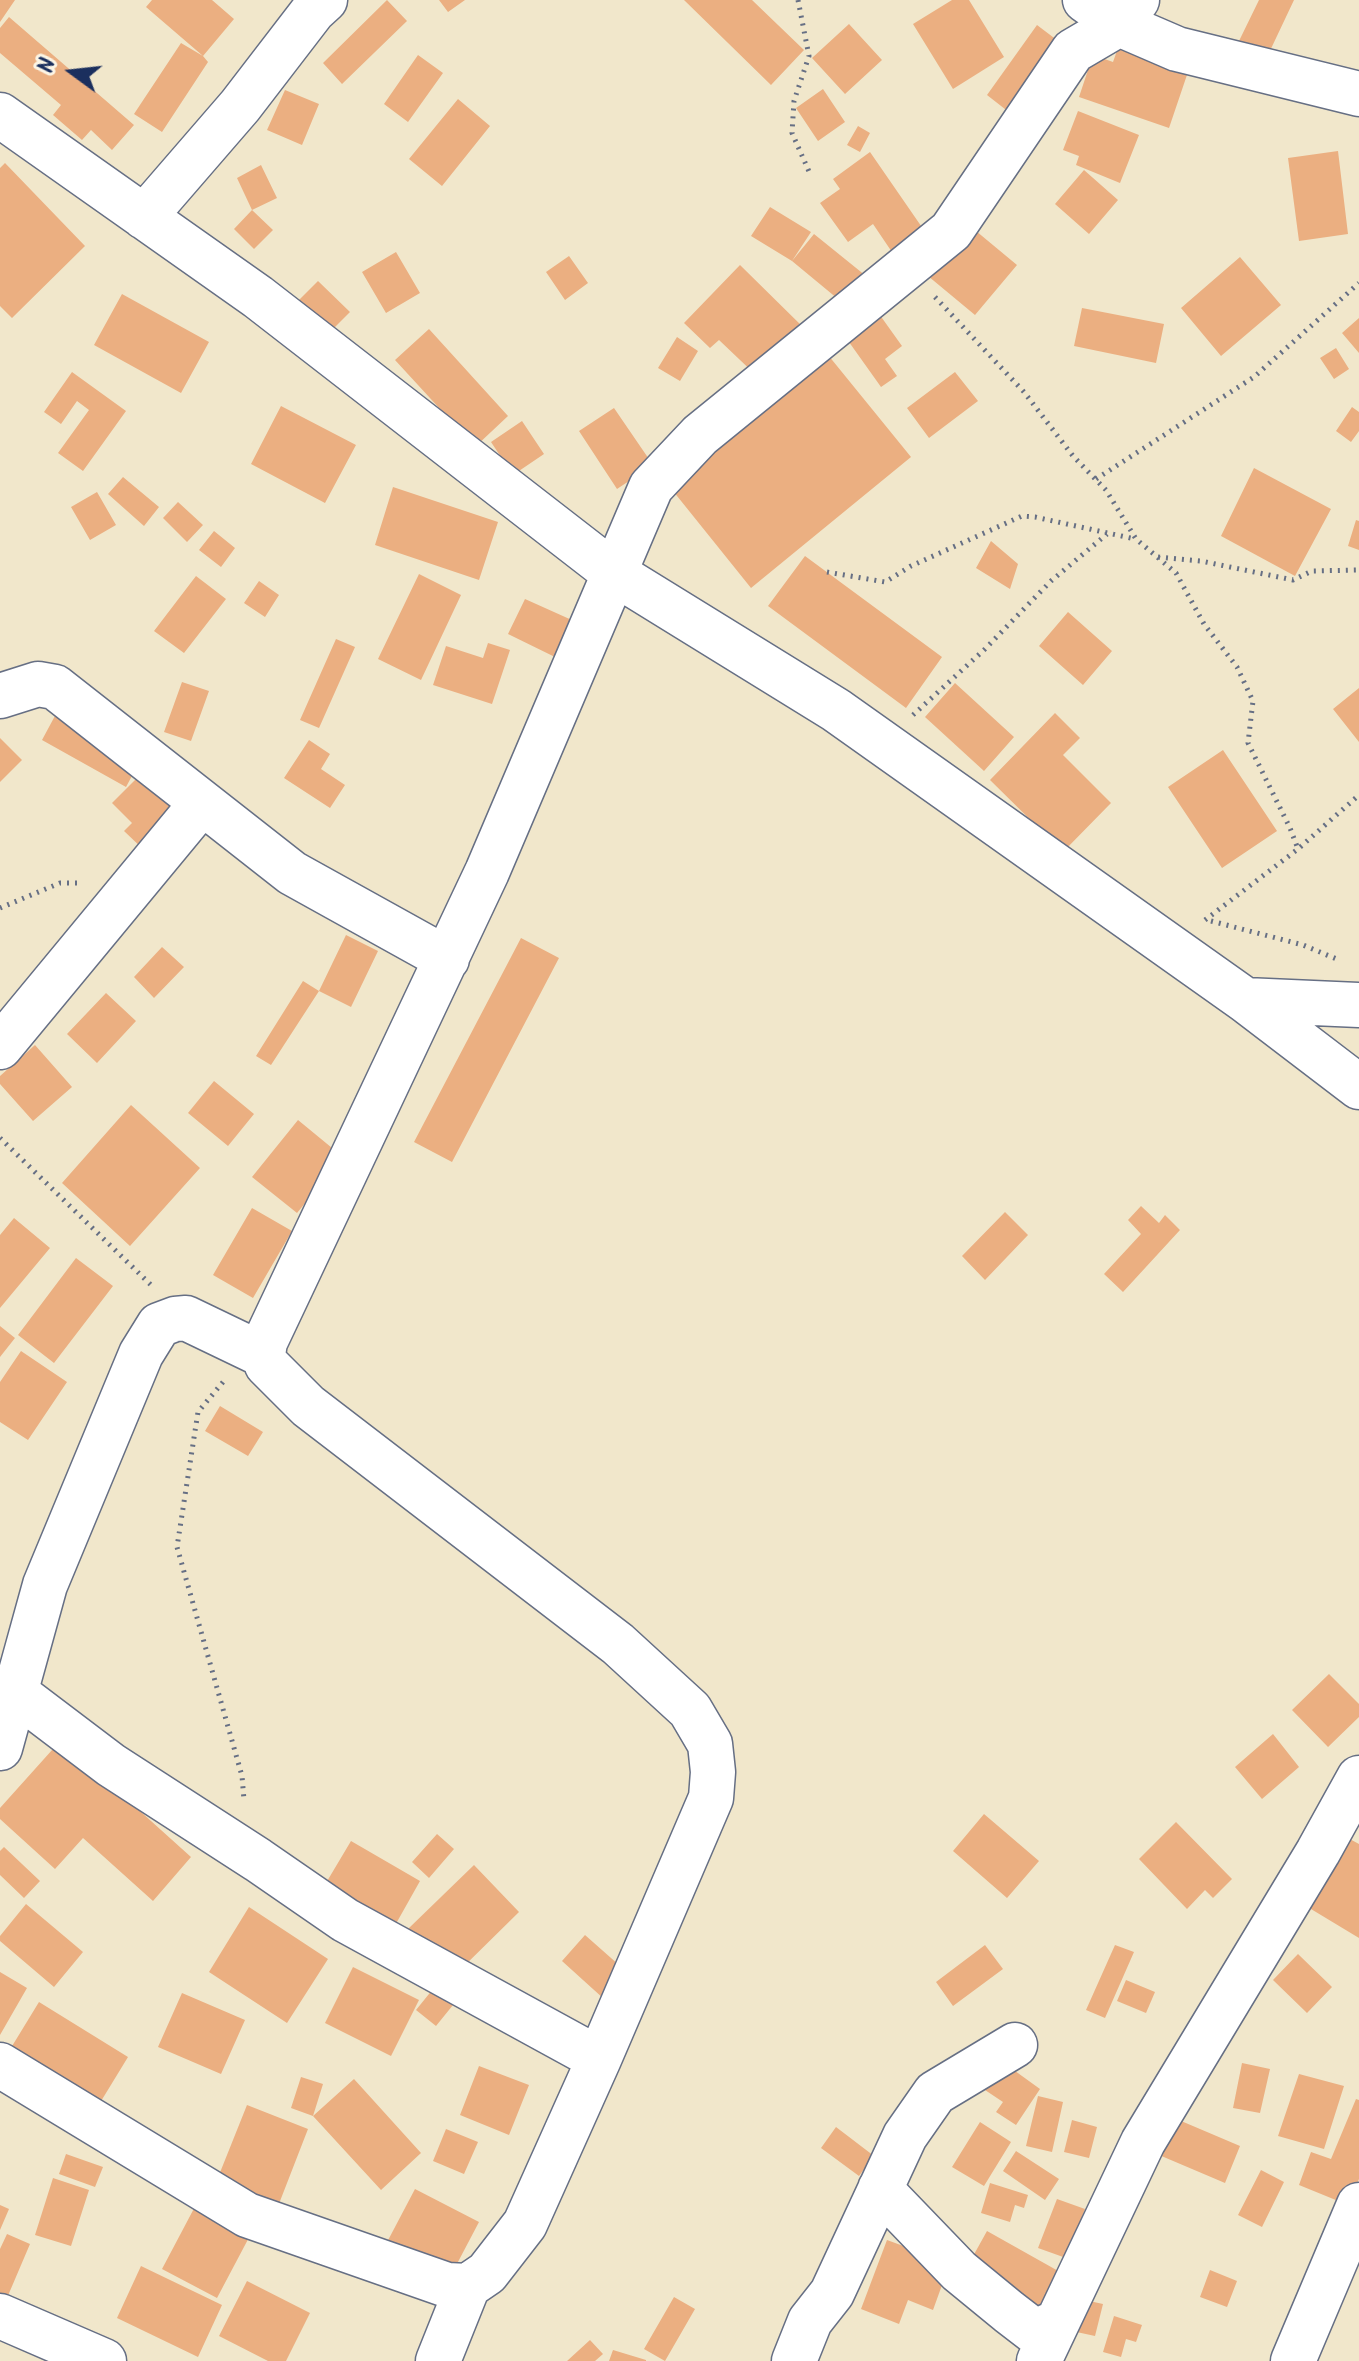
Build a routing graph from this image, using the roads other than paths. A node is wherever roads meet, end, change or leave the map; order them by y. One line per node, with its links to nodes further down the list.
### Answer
1 (313, 4): 5 (street)
2 (1114, 8): 3 (street); 6 (street)
3 (1359, 94)
4 (5, 128): 5 (street)
5 (144, 217): 6 (street)
6 (614, 573): 9 (street); 10 (street)
7 (0, 696): 8 (street)
8 (201, 804): 9 (street); 12 (street)
9 (447, 959): 14 (street)
10 (1245, 1000): 11 (street); 13 (street)
11 (1359, 1005)
12 (0, 1047)
13 (1359, 1087)
14 (256, 1352): 15 (street); 19 (street)
15 (16, 1693): 16 (street); 19 (street)
16 (0, 1748)
17 (1359, 1778): 24 (street)
18 (1015, 2045): 21 (street)
19 (599, 2059): 23 (street)
20 (0, 2065): 23 (street)
21 (880, 2189): 24 (street); 28 (street)
22 (1359, 2205): 30 (street)
23 (468, 2286): 27 (street)
24 (1057, 2322): 29 (street)
25 (20, 2337): 26 (street)
26 (104, 2361)
27 (438, 2361)
28 (794, 2361)
29 (1039, 2361)
30 (1293, 2361)

